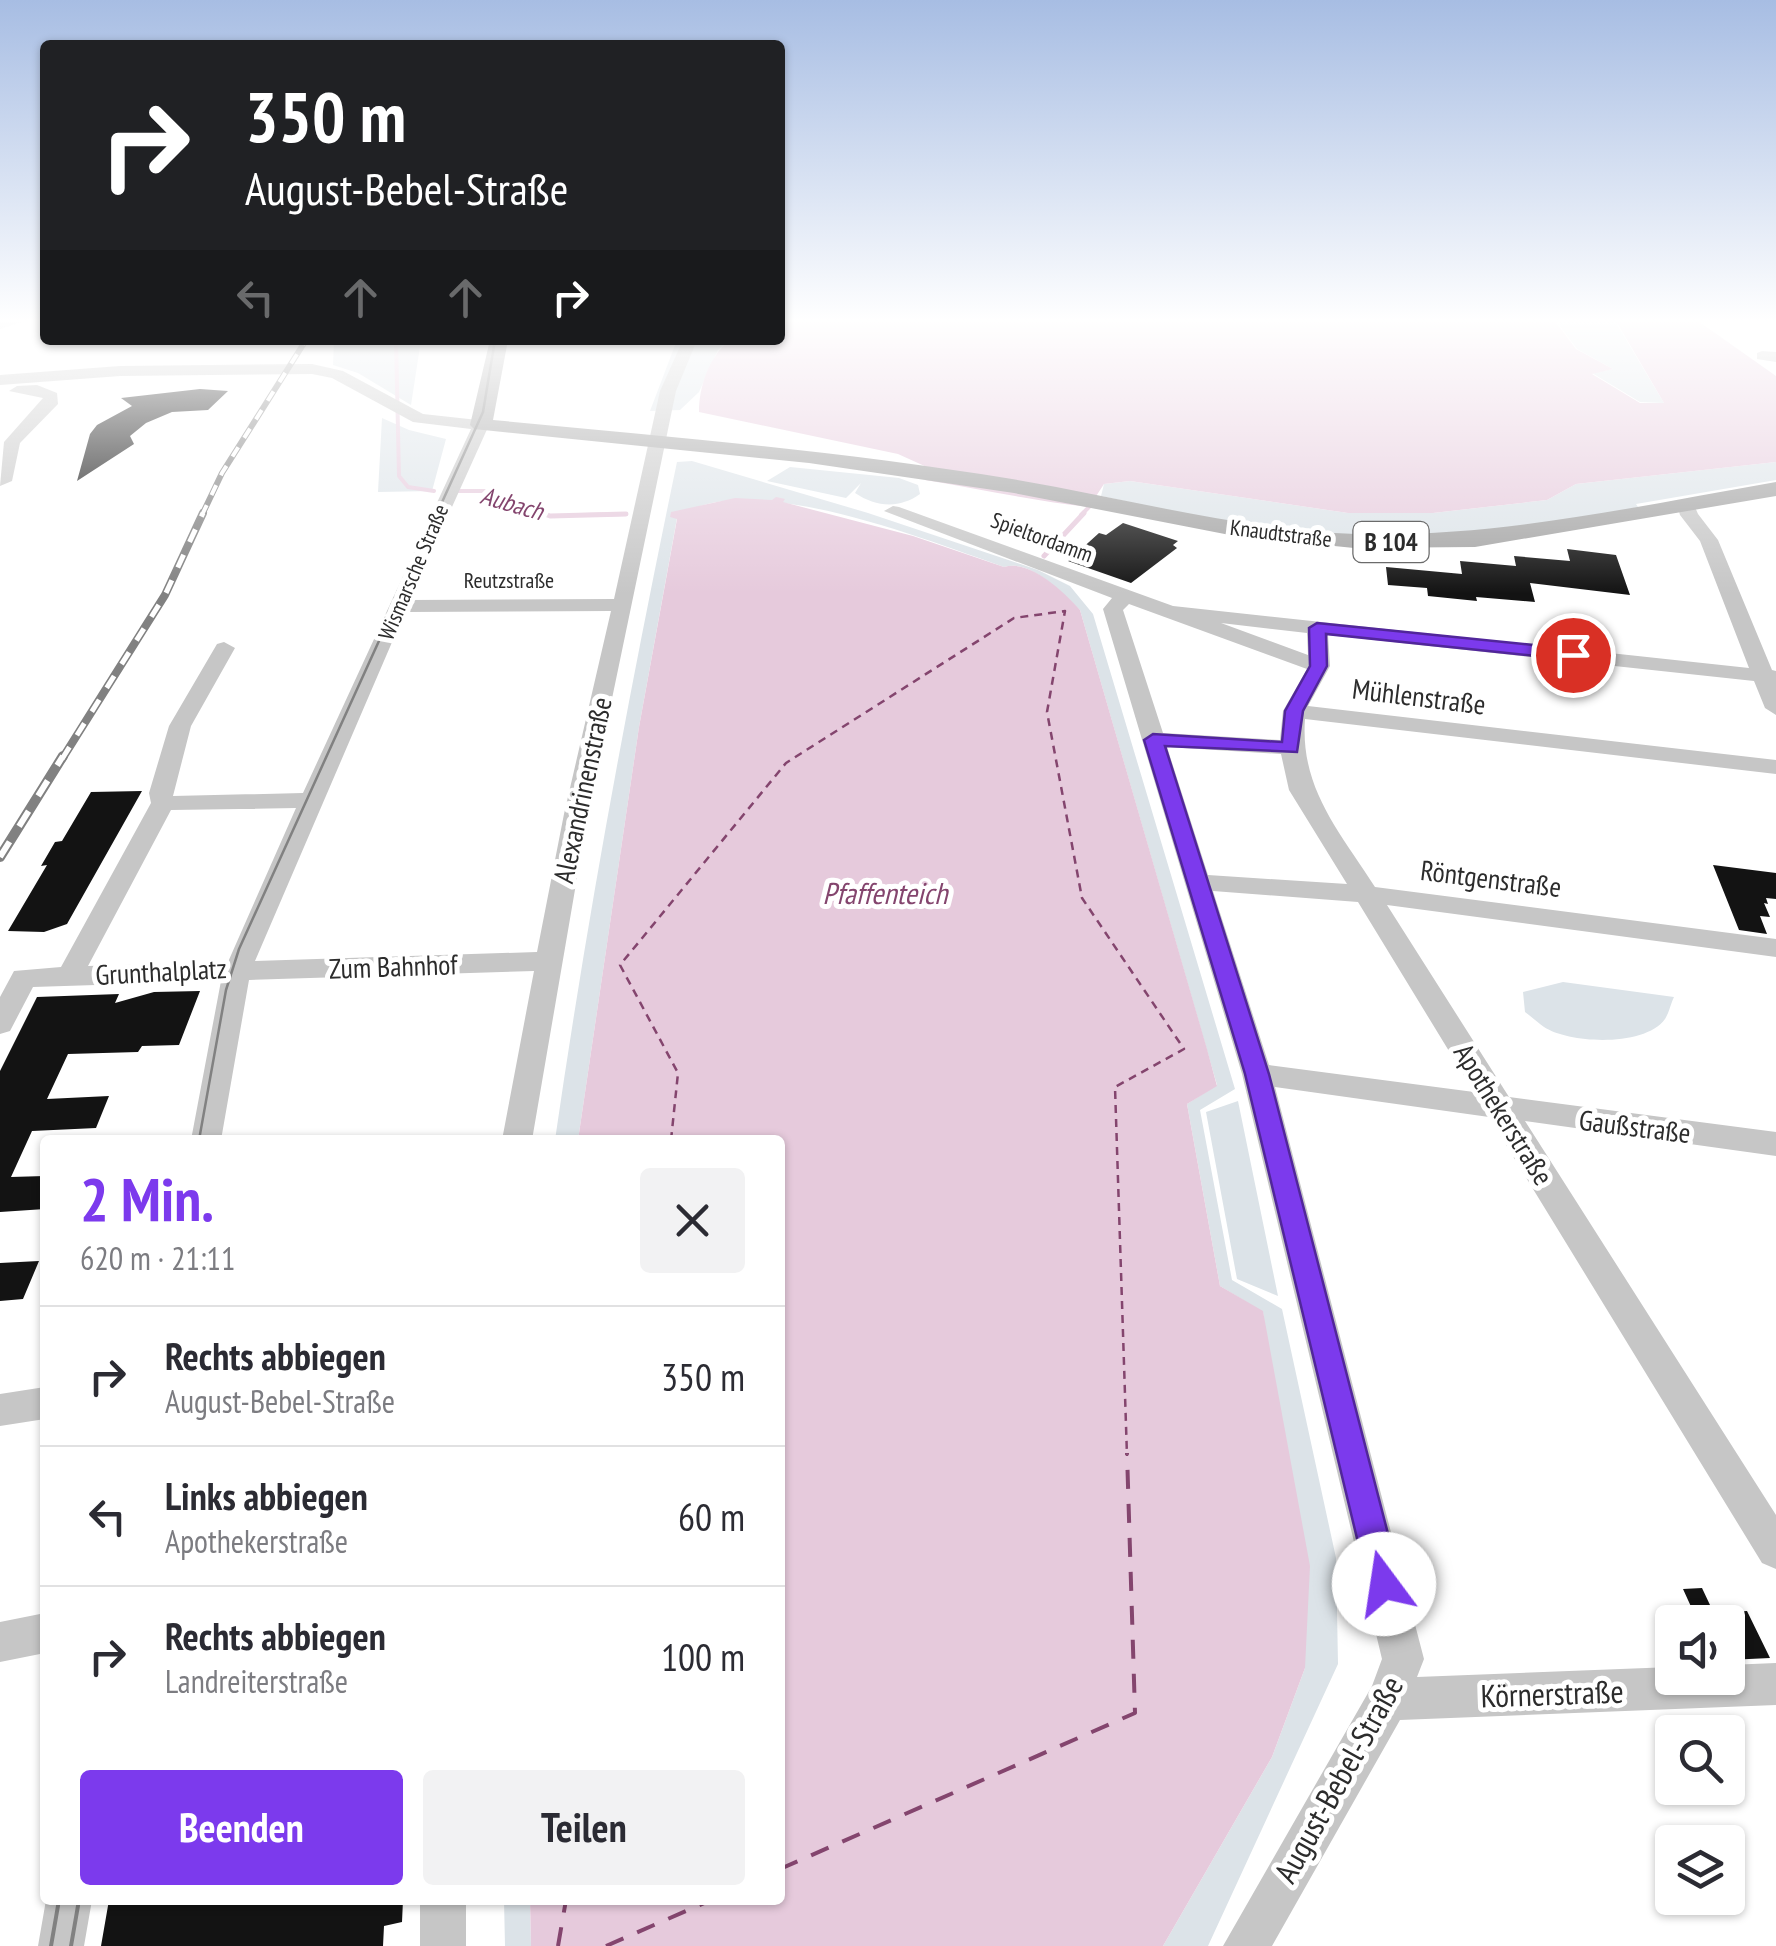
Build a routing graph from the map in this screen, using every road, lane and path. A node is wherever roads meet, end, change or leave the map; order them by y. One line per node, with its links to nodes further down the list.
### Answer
1 (44, 412): 7 (street)
2 (409, 412): 5 (street)
3 (484, 412): 5 (main road, Wismarsche Straße)
4 (663, 412): 6 (street, Alexandrinenstraße)
5 (481, 425): 6 (main road, B 104); 13 (street, Wismarsche Straße)
6 (656, 442): 9 (main road, Knaudtstraße / B 104); 12 (street, Alexandrinenstraße)
7 (3, 481)
8 (1776, 490): 9 (main road, Knaudtstraße / B 104)
9 (1686, 504): 18 (street)
10 (893, 511): 11 (street, Spieltordamm)
11 (1126, 594): 14 (street, Spieltordamm); 21 (street, August-Bebel-Straße)
12 (621, 605): 13 (street, Reutzstraße); 29 (street, Alexandrinenstraße)
13 (398, 606): 24 (street, Wismarsche Straße)
14 (1174, 612): 15 (street); 17 (street)
15 (1317, 628): 17 (street); 18 (street)
16 (224, 648): 25 (street, Grunthalplatz)
17 (1318, 666): 20 (street, Apothekerstraße)
18 (1770, 676): 19 (street)
19 (1776, 708)
20 (1294, 711): 22 (street, Apothekerstraße); 23 (street, Mühlenstraße)
21 (1153, 740): 22 (street); 26 (street, August-Bebel-Straße)
22 (1291, 748): 27 (street, Apothekerstraße)
23 (1776, 767)
24 (313, 800): 25 (street); 30 (street, Grunthalplatz)
25 (163, 803): 31 (street, Grunthalplatz)
26 (1198, 882): 27 (street, Röntgenstraße); 33 (street, August-Bebel-Straße)
27 (1364, 894): 28 (street, Röntgenstraße); 34 (street, Apothekerstraße)
28 (1776, 948)
29 (547, 961): 30 (street, Zum Bahnhof); 36 (street, Alexandrinenstraße)
30 (238, 971): 31 (street, Grunthalplatz); 35 (street)
31 (69, 976): 32 (street)
32 (0, 1024)
33 (1257, 1074): 34 (street, Gaußstraße); 44 (street, August-Bebel-Straße)
34 (1502, 1109): 37 (street, Gaußstraße); 40 (street, Apothekerstraße)
35 (207, 1135)
36 (517, 1135)
37 (1776, 1144)
38 (40, 1404): 39 (street)
39 (0, 1410)
40 (1776, 1550)
41 (40, 1634): 42 (street)
42 (0, 1642)
43 (1776, 1684): 44 (street, Körnerstraße)
44 (1388, 1699): 49 (street, August-Bebel-Straße)
45 (68, 1905): 47 (street)
46 (442, 1905): 48 (street)
47 (61, 1946)
48 (443, 1946)
49 (1246, 1946)

